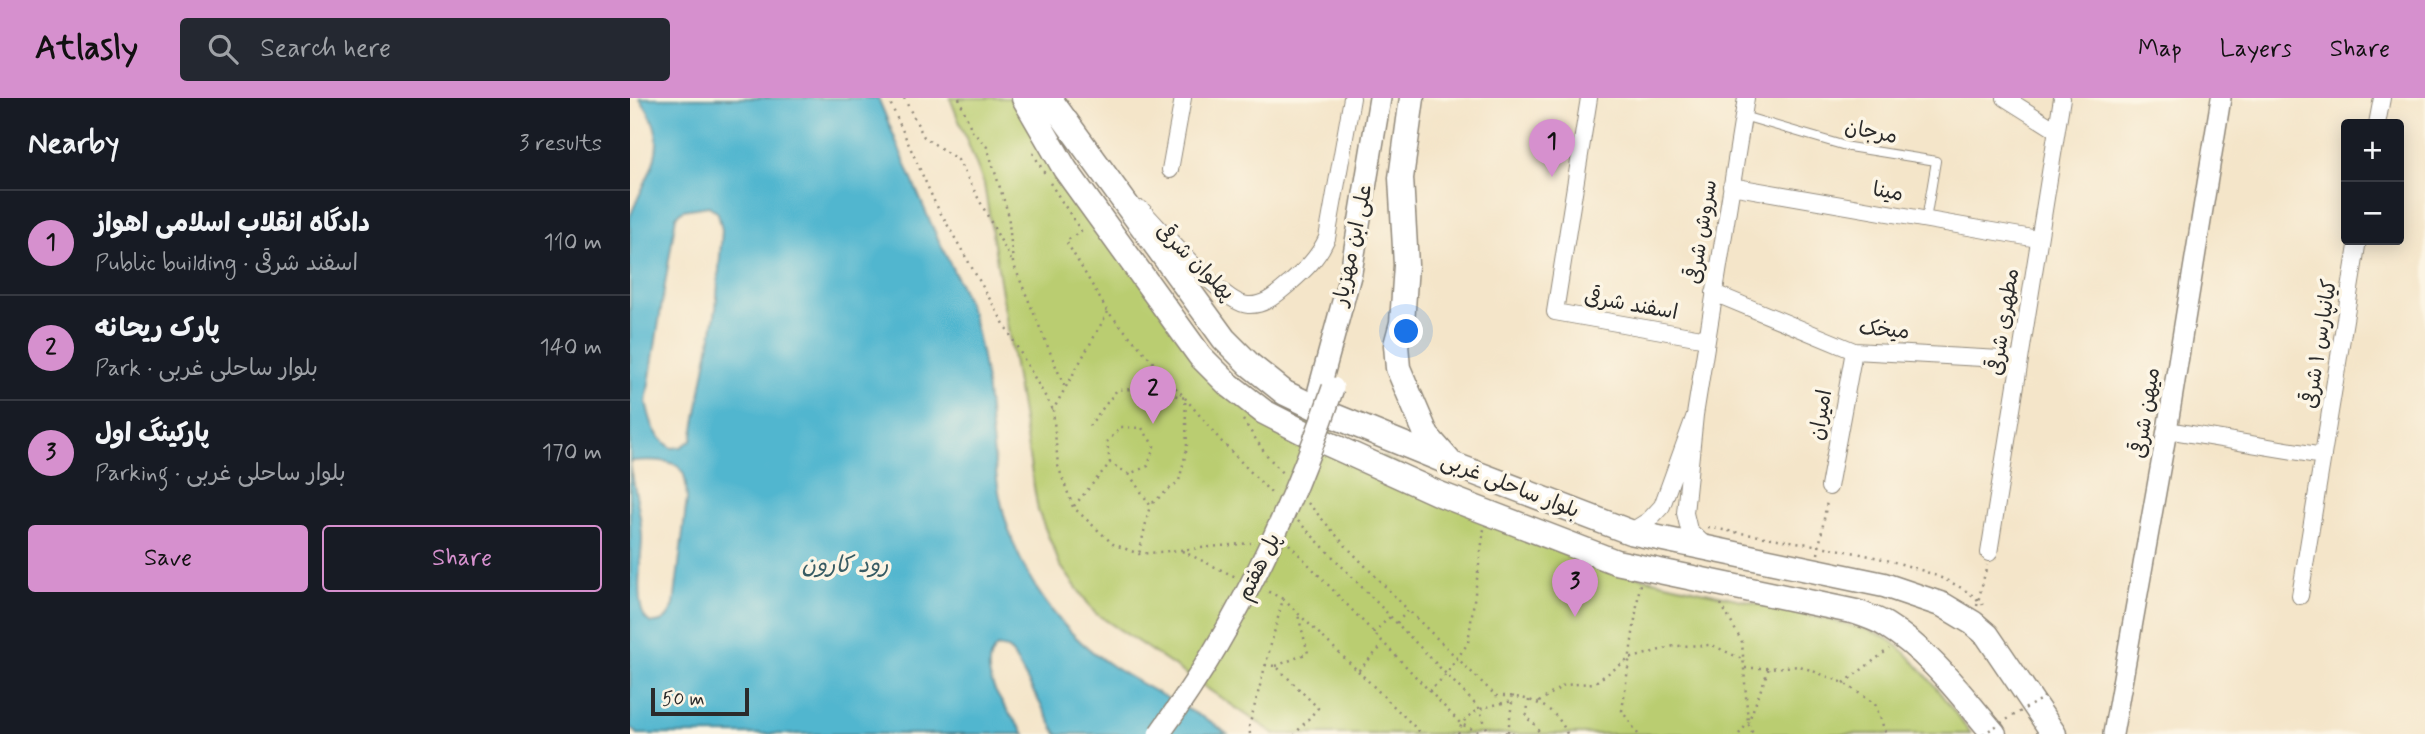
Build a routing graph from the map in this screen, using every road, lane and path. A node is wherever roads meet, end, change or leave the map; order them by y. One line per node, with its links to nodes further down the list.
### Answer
1 (888, 98): 36 (path)
2 (904, 98): 27 (path)
3 (959, 98): 27 (path)
4 (1024, 98): 48 (main road, بلوار ساحلی غربی)
5 (1049, 98): 21 (main road, بلوار ساحلی غربی)
6 (1183, 98): 22 (street)
7 (1352, 98): 21 (street, پهلوان شرقی)
8 (1380, 98): 34 (main road, علی ابن مهزیار)
9 (1395, 98): 34 (main road)
10 (1412, 98): 42 (main road)
11 (1590, 98): 30 (street, اسفند شرقی)
12 (1746, 98): 17 (street, سروش شرقی)
13 (2005, 98): 19 (street)
14 (2062, 98): 19 (street, مطهری شرقی)
15 (2221, 98): 39 (street, میهن شرقی)
16 (2382, 98): 18 (street)
17 (1743, 116): 23 (street, سروش شرقی); 24 (lane, مرجان)
18 (2378, 119)
19 (2056, 130): 25 (street, مطهری شرقی)
20 (1038, 146): 29 (path)
21 (1087, 153): 42 (main road, بلوار ساحلی غربی)
22 (1170, 170)
23 (1731, 186): 24 (street, مینا); 28 (street, سروش شرقی)
24 (1926, 220): 25 (street, مینا)
25 (2038, 239): 32 (street, مطهری شرقی)
26 (2357, 245): 40 (street, کیانپارس ۱ شرقی)
27 (1013, 263): 33 (path)
28 (1714, 293): 30 (street, سروش شرقی); 31 (street, میخک)
29 (1108, 312): 33 (path); 35 (path)
30 (1707, 339): 37 (street, سروش شرقی)
31 (1854, 351): 32 (street, میخک); 44 (street, امیران)
32 (2019, 360): 54 (street, مطهری شرقی)
33 (1065, 389): 36 (path)
34 (1326, 389): 87 (main road, پل هفتم); 88 (main road, پل هفتم, bridge)
35 (1185, 398): 38 (path); 45 (path); 46 (path)
36 (1053, 410): 47 (path)
37 (1695, 415): 50 (street); 53 (street)
38 (1089, 426)
39 (2167, 430): 40 (street); 105 (street, میهن شرقی)
40 (2323, 456): 59 (street, کیانپارس ۱ شرقی)
41 (1110, 463): 43 (path); 43 (path); 47 (path)
42 (1452, 464): 50 (main road, بلوار ساحلی غربی)
43 (1129, 474): 46 (path)
44 (1829, 487): 57 (path)
45 (1275, 498)
46 (1150, 505): 55 (path)
47 (1073, 507): 55 (path)
48 (1487, 512): 56 (main road, بلوار ساحلی غربی); 68 (path)
49 (1293, 516): 62 (path)
50 (1630, 532): 53 (main road, بلوار ساحلی غربی)
51 (1258, 543): 55 (path)
52 (1280, 544): 65 (path)
53 (1708, 548): 57 (main road, بلوار ساحلی غربی)
54 (1989, 553): 63 (path)
55 (1139, 554)
56 (1642, 567): 58 (main road, بلوار ساحلی غربی); 69 (path)
57 (1816, 571): 63 (main road, بلوار ساحلی غربی)
58 (1709, 581): 66 (main road, بلوار ساحلی غربی); 70 (path)
59 (2300, 596)
60 (1283, 598): 61 (path)
61 (1297, 612): 72 (path); 75 (path)
62 (1390, 617): 64 (path); 65 (path)
63 (1973, 623): 104 (main road, بلوار ساحلی غربی)
64 (1396, 624): 68 (path); 83 (path)
65 (1373, 633): 67 (path)
66 (1905, 637): 76 (path); 103 (main road, بلوار ساحلی غربی)
67 (1384, 644): 75 (path); 77 (path)
68 (1458, 659): 77 (path); 78 (path)
69 (1629, 659): 70 (path); 82 (path); 98 (path)
70 (1744, 660): 73 (path)
71 (1265, 665): 72 (path)
72 (1276, 666): 89 (path)
73 (1744, 667): 74 (path); 84 (path)
74 (1769, 668): 76 (path); 84 (path)
75 (1357, 671): 90 (path)
76 (1844, 683): 101 (path)
77 (1429, 691): 85 (path)
78 (1513, 695): 80 (path); 81 (path)
79 (2046, 696): 102 (path, bridge)
80 (1529, 699): 82 (path); 96 (path)
81 (1513, 701): 83 (path); 86 (path)
82 (1538, 702): 97 (path)
83 (1479, 708): 85 (path); 93 (path)
84 (1748, 723): 99 (path); 100 (path)
85 (1461, 724): 91 (path); 92 (path)
86 (1508, 732): 94 (path); 95 (path)
87 (1144, 734)
88 (1159, 734)
89 (1295, 734)
90 (1422, 734)
91 (1458, 734)
92 (1483, 734)
93 (1489, 734)
94 (1498, 734)
95 (1517, 734)
96 (1540, 734)
97 (1567, 734)
98 (1638, 734)
99 (1739, 734)
100 (1753, 734)
101 (1885, 734)
102 (1983, 734)
103 (1994, 734)
104 (2054, 734)
105 (2113, 734)

